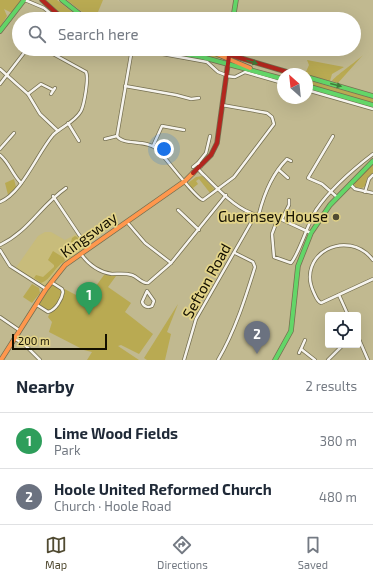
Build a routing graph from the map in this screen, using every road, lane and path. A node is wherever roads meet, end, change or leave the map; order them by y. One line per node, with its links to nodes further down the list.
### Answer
1 (25, 0): 5 (main road); 6 (street)
2 (42, 0): 7 (main road)
3 (62, 0): 8 (main road)
4 (236, 0): 9 (main road)
5 (15, 12)
6 (49, 12)
7 (55, 12)
8 (77, 12)
9 (234, 12)
10 (12, 16): 11 (main road)
11 (0, 31)
12 (21, 56): 24 (street)
13 (54, 56): 40 (street)
14 (131, 56): 30 (street)
15 (174, 56): 25 (street)
16 (207, 56): 21 (main road)
17 (221, 56): 21 (main road)
18 (223, 56): 21 (main road)
19 (229, 56): 21 (main road, Kingsway)
20 (237, 58): 21 (main road); 23 (main road, one-way to 23)
21 (228, 59): 25 (main road, Kingsway); 26 (main road)
22 (0, 69): 24 (street)
23 (277, 69)
24 (7, 74): 29 (street); 33 (street)
25 (226, 76): 28 (street); 37 (main road, Kingsway)
26 (277, 77)
27 (313, 79): 35 (main road, one-way to 35)
28 (277, 81)
29 (0, 84)
30 (125, 86): 36 (street); 44 (street)
31 (313, 88): 38 (main road)
32 (313, 92): 39 (street)
33 (28, 94): 34 (street); 42 (street)
34 (51, 94)
35 (373, 96)
36 (199, 98)
37 (222, 105): 55 (main road, Kingsway); 64 (street)
38 (373, 105)
39 (373, 109)
40 (68, 123): 42 (street); 48 (street)
41 (184, 130): 49 (street)
42 (58, 131): 61 (street)
43 (14, 133): 50 (street)
44 (117, 136): 47 (street); 49 (street)
45 (333, 136): 65 (street)
46 (211, 138): 55 (street)
47 (105, 139)
48 (79, 141)
49 (153, 146): 60 (street)
50 (0, 149)
51 (373, 154): 65 (street)
52 (0, 156): 61 (street)
53 (291, 161): 57 (street, Sefton Road)
54 (373, 161): 62 (main road)
55 (199, 166): 56 (street); 60 (main road, Kingsway); 64 (street)
56 (193, 167)
57 (279, 170): 59 (street); 74 (street, Sefton Road)
58 (373, 176): 66 (street)
59 (288, 178)
60 (185, 181): 64 (street); 77 (main road, Kingsway)
61 (21, 182): 72 (street)
62 (349, 184): 66 (street); 70 (main road)
63 (66, 188): 69 (street)
64 (219, 189): 68 (street)
65 (331, 191): 70 (street); 79 (street)
66 (365, 192): 67 (street)
67 (373, 193)
68 (226, 195): 74 (street); 78 (street)
69 (53, 196): 81 (street); 82 (street)
70 (337, 197): 80 (main road)
71 (289, 200): 76 (street)
72 (0, 202)
73 (178, 210): 78 (street)
74 (257, 214): 75 (street); 85 (street, Sefton Road)
75 (278, 218): 76 (street); 79 (street)
76 (282, 220): 79 (street)
77 (127, 222): 82 (main road, Kingsway); 87 (street)
78 (199, 230): 87 (street)
79 (305, 230): 80 (street)
80 (311, 233): 108 (main road)
81 (0, 245)
82 (88, 248): 84 (main road, Kingsway)
83 (0, 250): 91 (street)
84 (81, 253): 89 (main road, Kingsway); 90 (street)
85 (235, 253): 106 (street, Sefton Road); 107 (street)
86 (373, 260): 93 (street)
87 (171, 263): 90 (street)
88 (373, 279): 93 (street)
89 (51, 282): 91 (main road, Kingsway); 94 (street)
90 (145, 284): 92 (street)
91 (46, 289): 94 (main road, Kingsway)
92 (147, 291): 92 (street)
93 (339, 295): 95 (street)
94 (37, 304): 97 (main road, Kingsway)
95 (347, 312)
96 (0, 318): 97 (street)
97 (19, 330): 98 (main road, Kingsway)
98 (14, 338): 104 (main road, Kingsway); 105 (street)
99 (305, 340): 102 (street)
100 (361, 344): 111 (street)
101 (341, 348): 110 (street)
102 (301, 349): 103 (street); 109 (street)
103 (299, 353)
104 (1, 360)
105 (40, 360)
106 (184, 360)
107 (218, 360)
108 (275, 360)
109 (315, 360)
110 (328, 360)
111 (368, 360)

